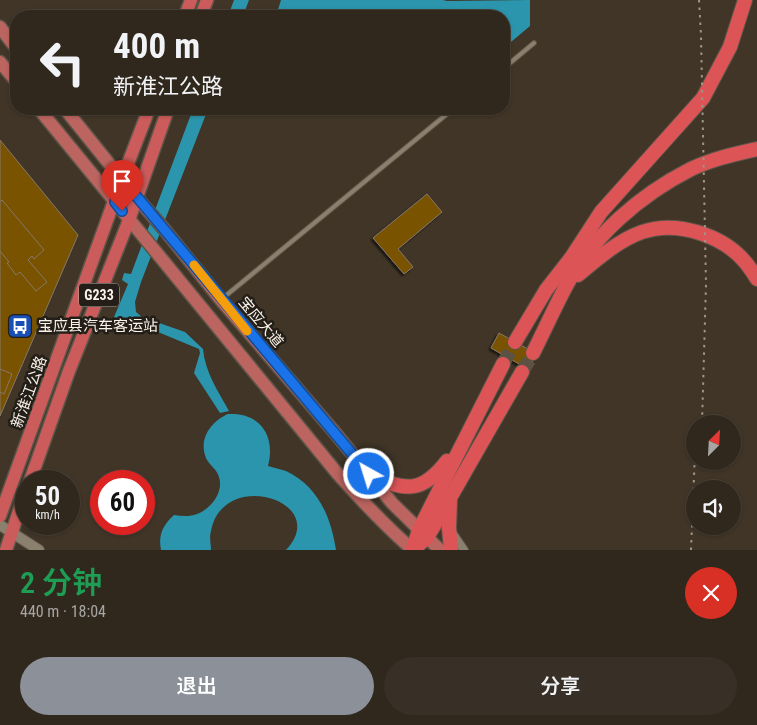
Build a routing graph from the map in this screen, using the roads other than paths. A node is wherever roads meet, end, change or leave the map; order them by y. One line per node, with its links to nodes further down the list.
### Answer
1 (745, 0): 20 (highway)
2 (0, 28): 3 (main road)
3 (10, 40)
4 (534, 43): 6 (lane)
5 (0, 62): 7 (main road)
6 (510, 63)
7 (10, 74)
8 (44, 115): 18 (main road)
9 (70, 115): 16 (main road, 宝应大道)
10 (147, 115): 16 (highway, 新淮江公路 / G233)
11 (166, 115): 17 (highway, 新淮江公路 / G233)
12 (447, 115): 22 (lane)
13 (757, 142): 15 (highway)
14 (757, 149): 15 (highway)
15 (691, 165): 20 (highway); 23 (highway)
16 (122, 179): 17 (main road, 宝应大道); 18 (highway, 新淮江公路 / G233)
17 (136, 197): 19 (highway, 新淮江公路 / G233); 22 (main road, 宝应大道)
18 (115, 202): 19 (main road); 32 (highway, 新淮江公路 / G233)
19 (129, 220): 29 (highway, 新淮江公路 / G233); 40 (main road)
20 (571, 258): 24 (highway)
21 (757, 279): 23 (highway)
22 (221, 300): 30 (main road, 宝应大道)
23 (556, 309): 25 (highway)
24 (515, 342)
25 (533, 353)
26 (504, 364): 28 (highway)
27 (522, 372): 31 (highway)
28 (465, 439): 30 (highway); 36 (highway)
29 (34, 470)
30 (369, 474): 36 (main road, 宝应大道)
31 (450, 497): 35 (highway); 36 (highway)
32 (0, 516)
33 (15, 522): 37 (highway)
34 (0, 526): 37 (street)
35 (449, 528): 42 (highway); 43 (street)
36 (423, 533): 40 (highway); 41 (main road, 宝应大道)
37 (11, 534): 38 (highway); 39 (street)
38 (6, 550)
39 (39, 550)
40 (413, 550)
41 (440, 550)
42 (451, 550)
43 (464, 550)

